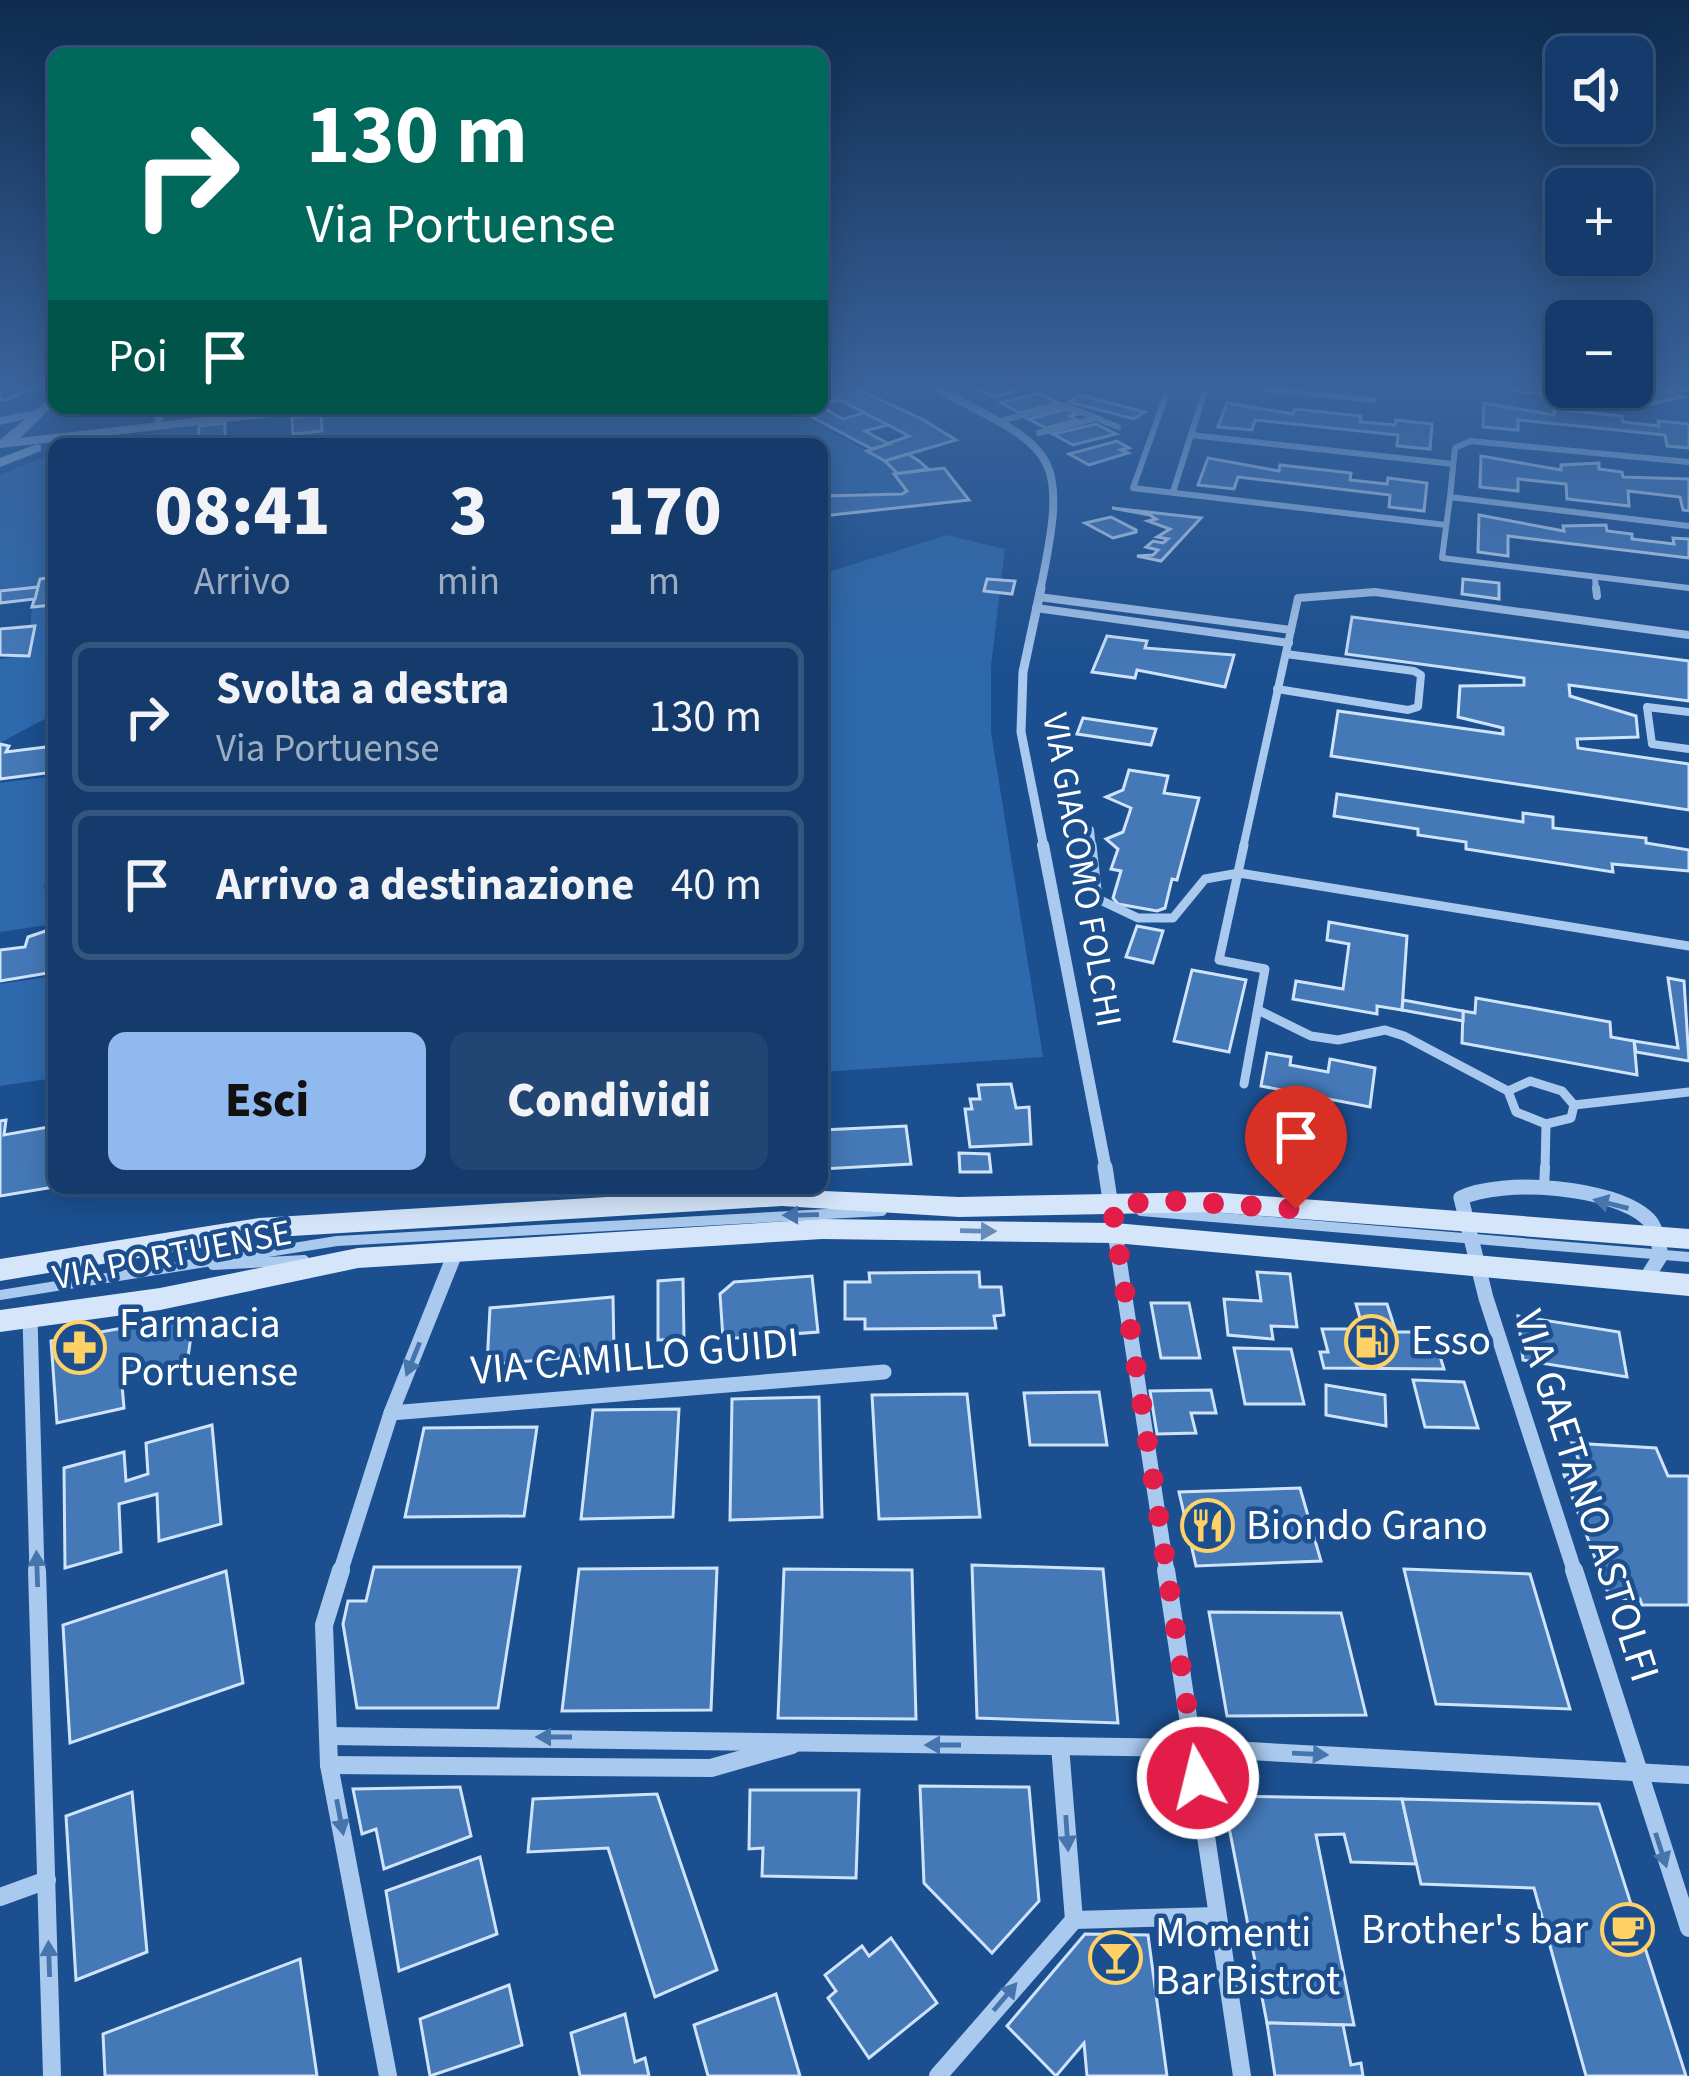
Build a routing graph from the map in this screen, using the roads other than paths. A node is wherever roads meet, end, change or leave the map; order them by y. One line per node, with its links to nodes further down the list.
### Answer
1 (1056, 481): 12 (street, VIA GIACOMO FOLCHI)
2 (1136, 481): 5 (lane)
3 (1177, 481): 5 (lane)
4 (1451, 481): 6 (lane)
5 (1173, 492): 7 (lane)
6 (1450, 497): 7 (lane); 8 (lane)
7 (1446, 525): 9 (lane)
8 (1689, 526)
9 (1595, 577): 10 (lane); 11 (lane)
10 (1689, 588)
11 (1598, 596)
12 (1037, 603): 13 (lane); 15 (lane); 31 (street, VIA GIACOMO FOLCHI)
13 (1292, 630): 14 (lane); 15 (lane)
14 (1689, 635)
15 (1289, 643): 16 (lane)
16 (1286, 654): 17 (lane); 17 (lane)
17 (1277, 689): 21 (lane)
18 (1689, 712): 19 (lane)
19 (1689, 749)
20 (1090, 830): 21 (lane)
21 (1239, 873): 22 (lane); 23 (lane)
22 (1689, 946)
23 (1258, 1010): 24 (lane); 25 (lane)
24 (1244, 1084)
25 (1508, 1091): 27 (lane); 28 (lane)
26 (1689, 1092): 27 (lane)
27 (1574, 1105): 28 (lane)
28 (1546, 1124): 29 (lane)
29 (1544, 1187): 33 (street); 34 (street, one-way to 29)
30 (959, 1207): 31 (main road, VIA PORTUENSE); 38 (lane, VIA PORTUENSE, one-way to 38); 39 (main road, VIA PORTUENSE)
31 (1114, 1220): 33 (main road, VIA PORTUENSE); 33 (main road, VIA PORTUENSE); 35 (main road, VIA PORTUENSE, one-way to 31); 50 (street, VIA GIACOMO FOLCHI)
32 (1689, 1239): 34 (main road, VIA PORTUENSE)
33 (1470, 1243): 34 (main road, VIA PORTUENSE); 40 (main road, VIA PORTUENSE); 52 (street, VIA GAETANO ASTOLFI)
34 (1659, 1246): 36 (lane, VIA PORTUENSE); 40 (street)
35 (456, 1250): 37 (main road, VIA PORTUENSE); 46 (street, one-way to 46)
36 (1689, 1257)
37 (358, 1258): 38 (lane, VIA PORTUENSE); 43 (main road, VIA PORTUENSE)
38 (178, 1267): 42 (lane, VIA PORTUENSE)
39 (0, 1270)
40 (1640, 1282): 41 (main road, VIA PORTUENSE)
41 (1689, 1285)
42 (0, 1294)
43 (30, 1318): 44 (main road, VIA PORTUENSE); 54 (street, one-way to 43)
44 (0, 1321)
45 (884, 1372): 46 (street, VIA CAMILLO GUIDI)
46 (391, 1413): 47 (street)
47 (328, 1736): 48 (street, one-way to 47); 51 (street)
48 (793, 1744): 49 (street, one-way to 48); 51 (street)
49 (1060, 1746): 50 (street); 57 (street, one-way to 57)
50 (1193, 1748): 52 (street, one-way to 52); 56 (street, VIA GIACOMO FOLCHI)
51 (329, 1765): 60 (street, one-way to 60)
52 (1635, 1772): 53 (street); 58 (street, VIA GAETANO ASTOLFI, one-way to 58)
53 (1689, 1775)
54 (47, 1880): 55 (street); 59 (street, one-way to 54)
55 (0, 1897)
56 (1217, 1916): 57 (street); 62 (street, VIA GIACOMO FOLCHI)
57 (1074, 1921): 61 (street, one-way to 57)
58 (1689, 1928)
59 (52, 2076)
60 (388, 2076)
61 (938, 2076)
62 (1242, 2076)

